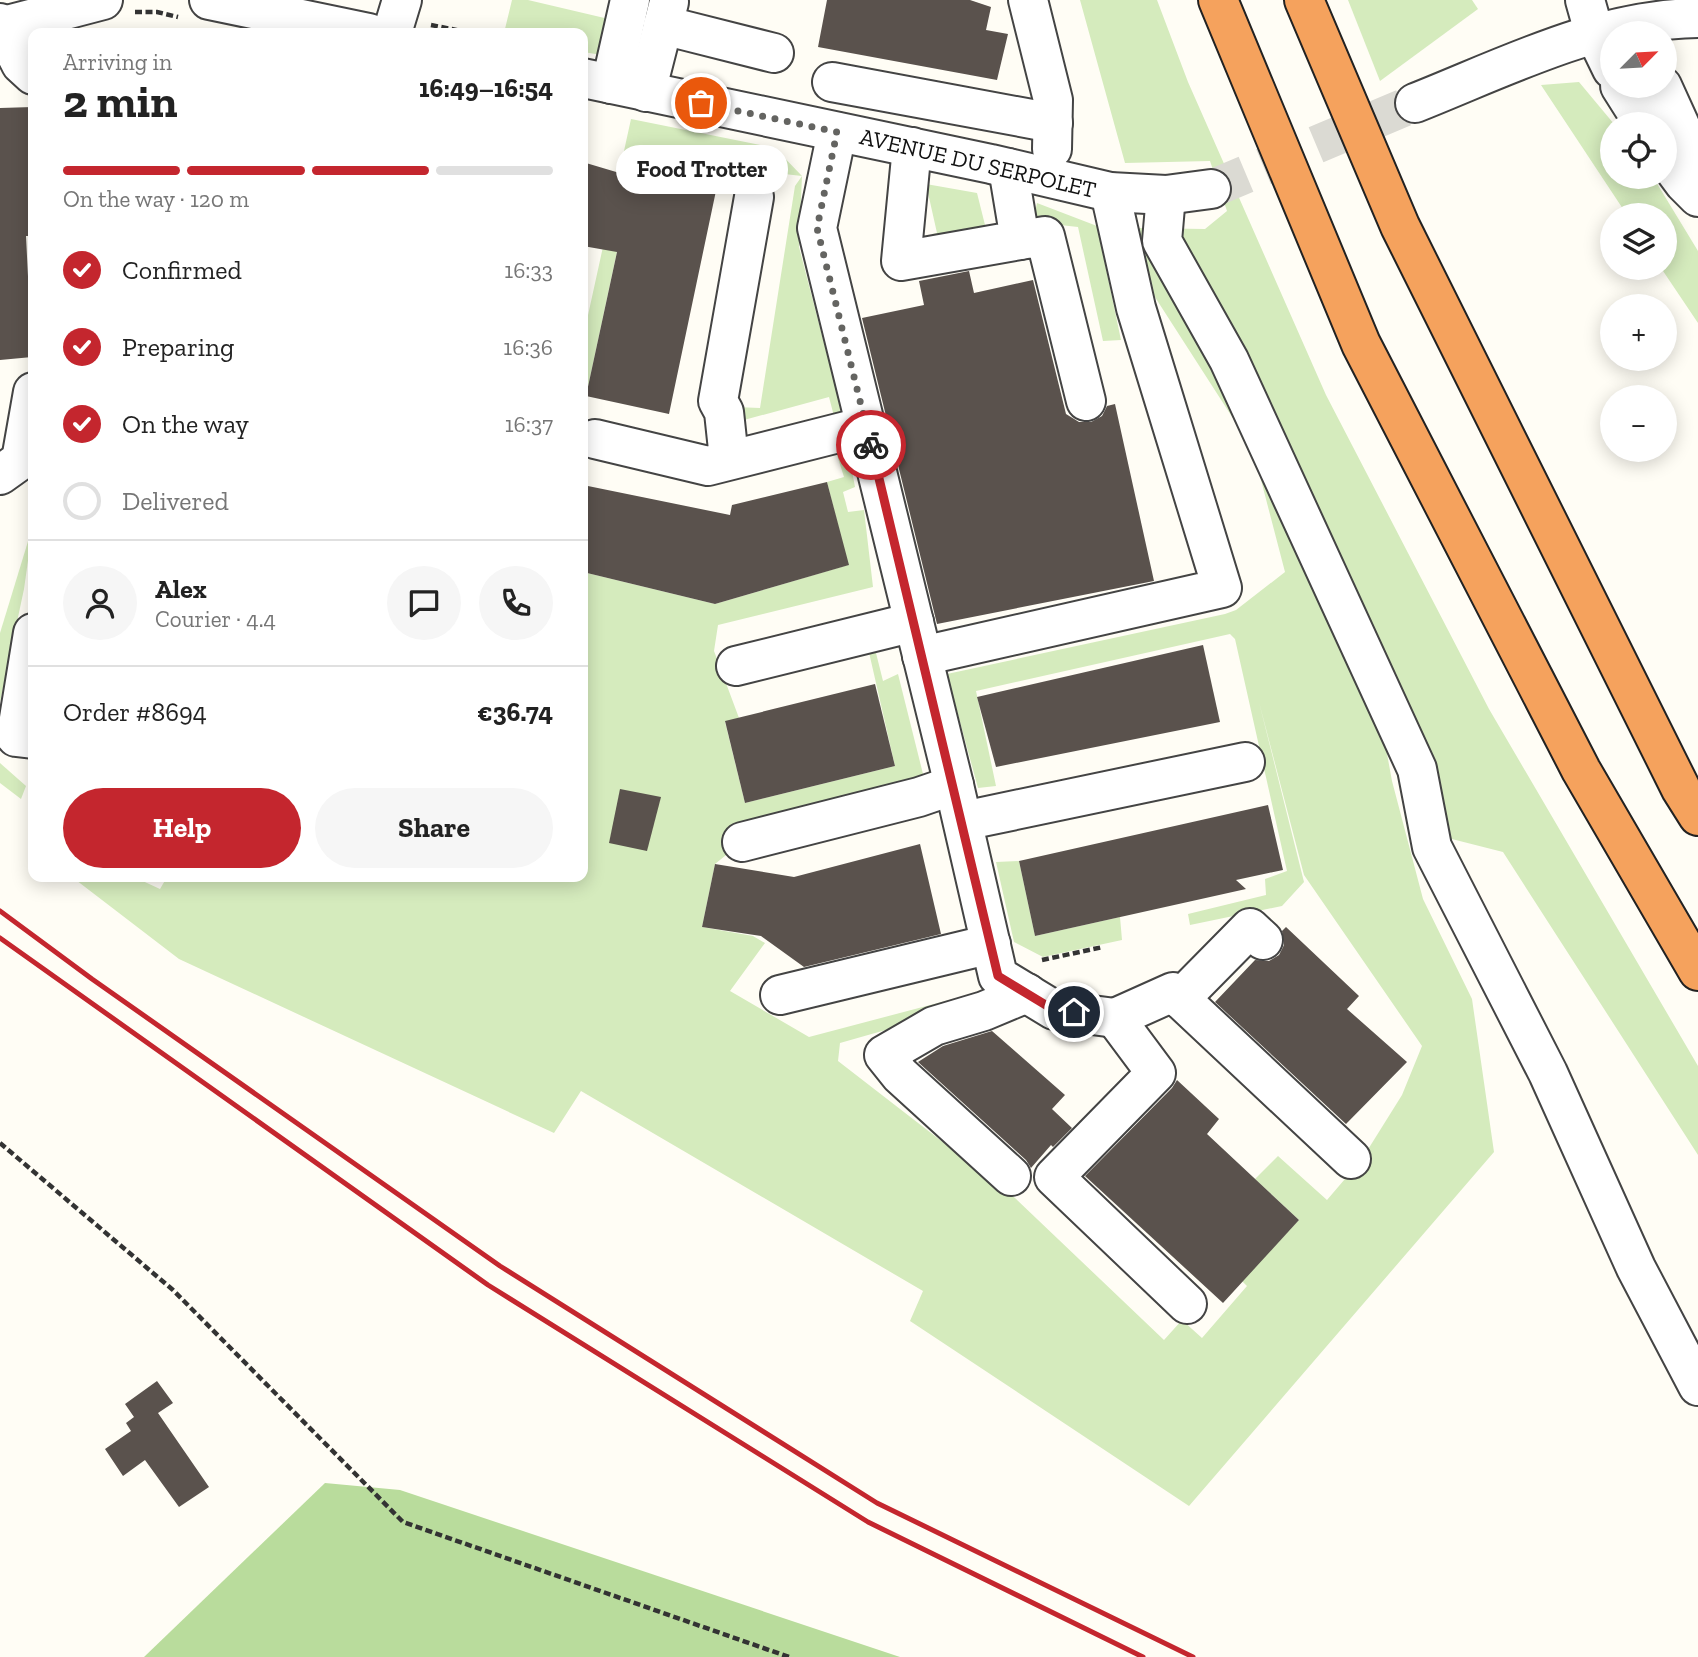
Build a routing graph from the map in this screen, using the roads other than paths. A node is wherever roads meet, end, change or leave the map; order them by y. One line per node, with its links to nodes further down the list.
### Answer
1 (402, 0): 16 (street)
2 (629, 0): 21 (street)
3 (1028, 0): 24 (street)
4 (1304, 0): 49 (highway)
5 (116, 6): 13 (street)
6 (1220, 7): 53 (highway)
7 (195, 9): 15 (street)
8 (666, 13): 18 (street); 21 (street)
9 (1589, 16): 11 (street); 17 (street); 23 (street)
10 (1698, 18): 12 (street)
11 (1609, 21)
12 (1677, 22)
13 (64, 23): 14 (street)
14 (1, 25): 19 (street)
15 (334, 28)
16 (376, 28)
17 (1600, 41)
18 (774, 53)
19 (28, 70)
20 (832, 82): 24 (street)
21 (613, 85): 25 (street, AVENUE DU SERPOLET)
22 (1667, 98): 27 (street)
23 (1415, 103)
24 (1053, 123): 30 (street)
25 (837, 132): 26 (street, AVENUE DU SERPOLET); 39 (street)
26 (912, 147): 28 (street, AVENUE DU SERPOLET); 36 (street)
27 (1698, 165)
28 (1008, 168): 30 (street, AVENUE DU SERPOLET); 36 (street)
29 (1677, 174): 35 (street)
30 (1051, 177): 32 (street, AVENUE DU SERPOLET)
31 (1211, 188): 33 (street, AVENUE DU SERPOLET)
32 (1110, 192): 33 (street, AVENUE DU SERPOLET); 43 (street)
33 (1166, 195): 61 (street)
34 (754, 197): 41 (street)
35 (1698, 197)
36 (1020, 240): 37 (street)
37 (1086, 401)
38 (28, 420): 42 (street)
39 (866, 426): 41 (street); 43 (street)
40 (595, 439): 41 (street)
41 (729, 459)
42 (0, 475)
43 (918, 639): 45 (street); 48 (street)
44 (28, 664): 46 (street)
45 (736, 666)
46 (28, 738)
47 (1245, 762): 48 (street)
48 (958, 803): 50 (street); 52 (street)
49 (1698, 816)
50 (742, 842)
51 (1263, 940): 56 (street)
52 (991, 944): 54 (street); 55 (street)
53 (1698, 971)
54 (1027, 993): 57 (street); 59 (street)
55 (780, 995)
56 (1180, 999): 57 (street); 58 (street)
57 (1115, 1018): 60 (street)
58 (1351, 1159)
59 (1011, 1176)
60 (1187, 1304)
61 (1698, 1386)

